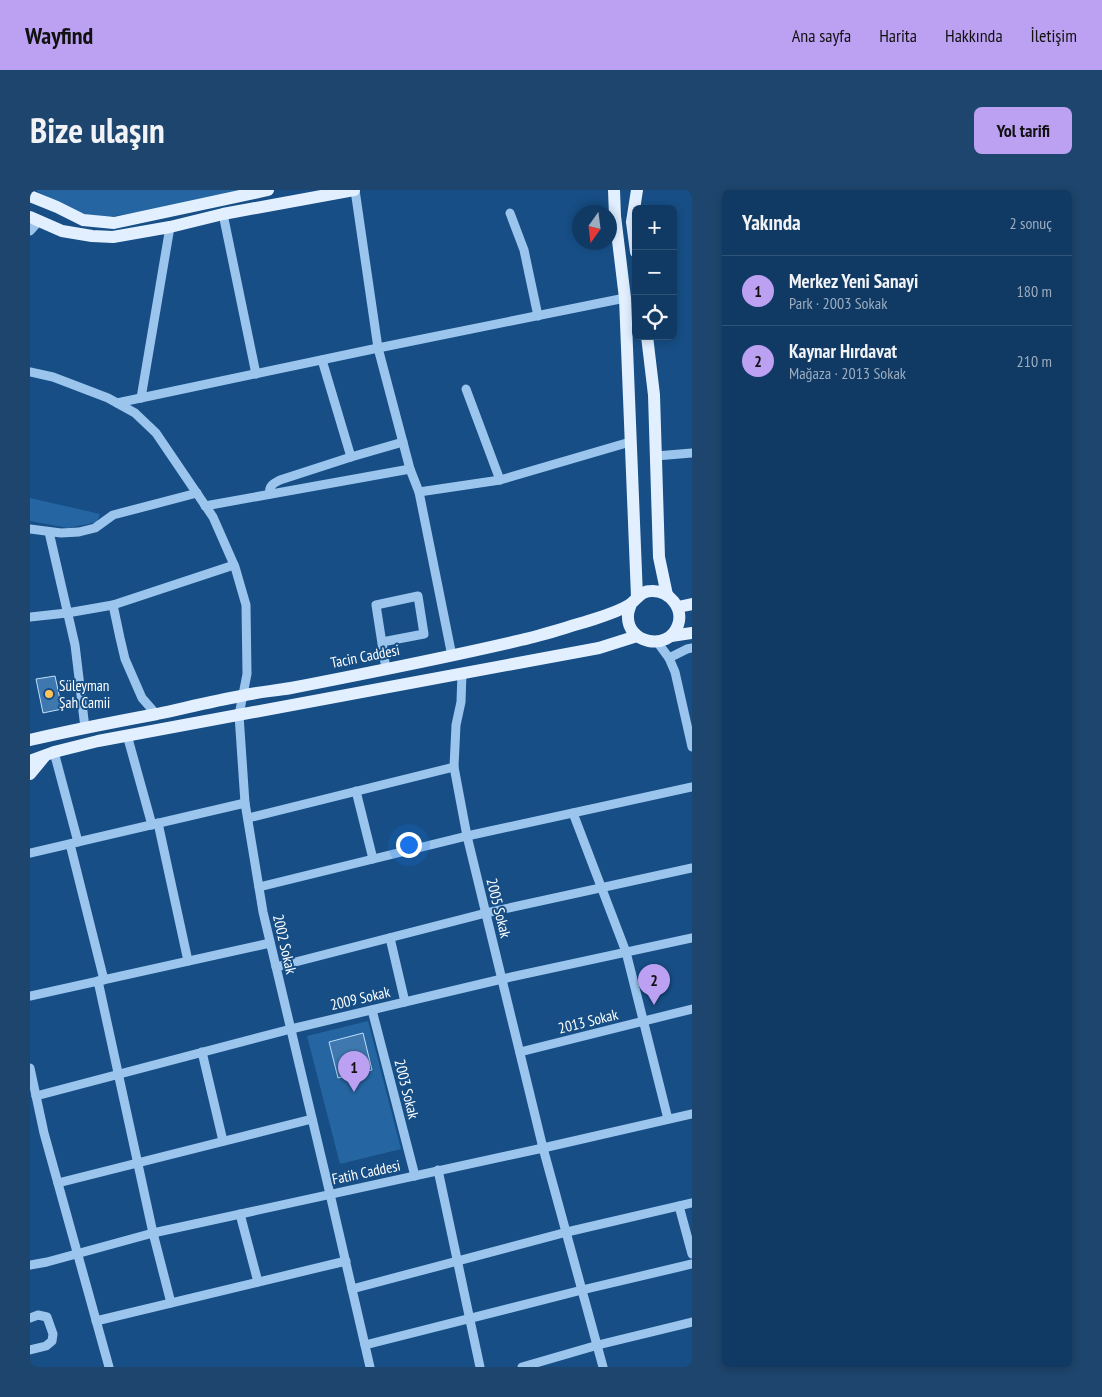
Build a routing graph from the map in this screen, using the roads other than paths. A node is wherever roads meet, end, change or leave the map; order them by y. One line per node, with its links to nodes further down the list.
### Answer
1 (268, 190): 5 (main road)
2 (354, 190): 7 (main road); 15 (street)
3 (614, 190): 12 (main road)
4 (637, 190): 11 (main road)
5 (30, 196)
6 (510, 213): 13 (street)
7 (223, 214): 9 (main road); 18 (street)
8 (35, 219): 9 (main road); 10 (street)
9 (170, 227): 20 (street)
10 (30, 230)
11 (636, 250)
12 (625, 298): 13 (street); 23 (main road)
13 (538, 316): 15 (street)
14 (647, 340): 25 (main road)
15 (378, 348): 16 (street); 22 (street)
16 (322, 360): 18 (street); 26 (street)
17 (30, 372): 21 (street, 2002 Sokak)
18 (256, 374): 20 (street)
19 (466, 389): 28 (street)
20 (140, 398): 21 (street)
21 (117, 403): 30 (street, 2002 Sokak)
22 (403, 442): 26 (street); 27 (street)
23 (630, 442): 28 (street); 37 (main road)
24 (692, 453): 25 (street)
25 (656, 456): 36 (main road)
26 (351, 457): 31 (street)
27 (410, 469): 29 (street); 31 (street)
28 (500, 480): 29 (street)
29 (419, 492): 49 (street)
30 (197, 493): 32 (street, 2002 Sokak); 34 (street)
31 (270, 494): 32 (street)
32 (206, 506): 35 (street, 2002 Sokak)
33 (30, 529): 34 (street)
34 (49, 532): 41 (street)
35 (234, 565): 39 (street); 53 (street, 2002 Sokak)
36 (668, 594): 37 (main road, Tacin Caddesi); 40 (main road)
37 (634, 600): 44 (main road); 49 (main road, Tacin Caddesi)
38 (692, 604): 40 (main road)
39 (114, 605): 41 (street); 54 (street)
40 (678, 607): 45 (main road)
41 (68, 613): 42 (street); 56 (street)
42 (30, 617)
43 (692, 633): 45 (main road)
44 (637, 636): 47 (main road); 52 (main road)
45 (670, 636): 47 (main road)
46 (382, 642): 46 (street); 51 (street)
47 (658, 642): 50 (street)
48 (692, 648): 50 (street)
49 (452, 656): 51 (main road, Tacin Caddesi)
50 (669, 658): 59 (street)
51 (386, 669): 53 (main road, Tacin Caddesi)
52 (462, 673): 55 (main road); 62 (street, 2005 Sokak)
53 (242, 695): 54 (main road, Tacin Caddesi); 55 (street, 2002 Sokak)
54 (156, 714): 56 (main road, Tacin Caddesi)
55 (239, 715): 57 (main road); 66 (street, 2002 Sokak)
56 (84, 728): 58 (main road, Tacin Caddesi)
57 (127, 736): 60 (main road); 69 (street)
58 (30, 740)
59 (692, 747)
60 (50, 753): 61 (main road); 63 (main road); 71 (street)
61 (30, 761)
62 (454, 767): 65 (street); 70 (street, 2005 Sokak)
63 (30, 774)
64 (692, 787): 67 (street)
65 (356, 791): 68 (street); 73 (street)
66 (246, 803): 68 (street, 2002 Sokak); 69 (street)
67 (572, 813): 70 (street); 76 (street)
68 (248, 818): 75 (street, 2002 Sokak)
69 (155, 824): 71 (street); 82 (street)
70 (466, 836): 73 (street); 77 (street, 2005 Sokak)
71 (74, 843): 72 (street); 85 (street)
72 (30, 853)
73 (373, 859): 75 (street)
74 (692, 868): 76 (street)
75 (259, 887): 80 (street, 2002 Sokak)
76 (601, 888): 77 (street); 81 (street)
77 (486, 913): 78 (street); 84 (street, 2005 Sokak)
78 (390, 938): 83 (street); 87 (street)
79 (692, 938): 81 (street, 2009 Sokak)
80 (270, 943): 82 (street); 83 (street, 2002 Sokak)
81 (626, 952): 84 (street, 2009 Sokak); 90 (street)
82 (188, 961): 85 (street)
83 (276, 967): 91 (street, 2002 Sokak)
84 (502, 979): 87 (street, 2009 Sokak); 93 (street, 2005 Sokak)
85 (101, 980): 86 (street); 95 (street)
86 (30, 996)
87 (405, 1002): 89 (street, 2009 Sokak)
88 (692, 1009): 90 (street, 2013 Sokak)
89 (372, 1010): 91 (street, 2009 Sokak); 104 (street, 2003 Sokak)
90 (643, 1021): 93 (street, 2013 Sokak); 99 (street)
91 (291, 1029): 92 (street, 2009 Sokak); 98 (street, 2002 Sokak)
92 (202, 1052): 95 (street, 2009 Sokak); 100 (street)
93 (520, 1052): 101 (street, 2005 Sokak)
94 (30, 1068): 96 (street)
95 (119, 1074): 96 (street, 2009 Sokak); 102 (street)
96 (36, 1096): 105 (street)
97 (692, 1114): 99 (street, Fatih Caddesi)
98 (312, 1118): 100 (street); 106 (street, 2002 Sokak)
99 (668, 1119): 101 (street, Fatih Caddesi)
100 (223, 1141): 102 (street)
101 (544, 1148): 103 (street, Fatih Caddesi); 110 (street, 2005 Sokak)
102 (138, 1163): 105 (street); 111 (street)
103 (438, 1170): 104 (street, Fatih Caddesi); 115 (street)
104 (415, 1176): 106 (street, Fatih Caddesi)
105 (58, 1184): 112 (street)
106 (330, 1194): 109 (street, Fatih Caddesi); 114 (street, 2002 Sokak)
107 (692, 1203): 108 (street)
108 (679, 1206): 110 (street); 113 (street)
109 (240, 1214): 111 (street, Fatih Caddesi); 120 (street)
110 (567, 1232): 115 (street); 122 (street, 2005 Sokak)
111 (154, 1233): 112 (street, Fatih Caddesi); 123 (street)
112 (77, 1254): 116 (street, Fatih Caddesi); 126 (street)
113 (692, 1254)
114 (346, 1261): 120 (street); 121 (street, 2002 Sokak)
115 (458, 1261): 121 (street); 125 (street)
116 (48, 1262): 117 (street); 119 (street)
117 (30, 1264)
118 (692, 1264): 122 (street)
119 (30, 1271)
120 (258, 1282): 123 (street)
121 (352, 1289): 128 (street, 2002 Sokak)
122 (582, 1290): 125 (street); 129 (street, 2005 Sokak)
123 (171, 1303): 126 (street)
124 (30, 1318): 130 (street)
125 (471, 1318): 128 (street); 133 (street)
126 (96, 1321): 131 (street)
127 (692, 1322): 129 (street)
128 (365, 1345): 132 (street, 2002 Sokak)
129 (598, 1345): 134 (street); 135 (street, 2005 Sokak)
130 (30, 1350)
131 (109, 1367)
132 (370, 1367)
133 (480, 1367)
134 (522, 1367)
135 (603, 1367)

